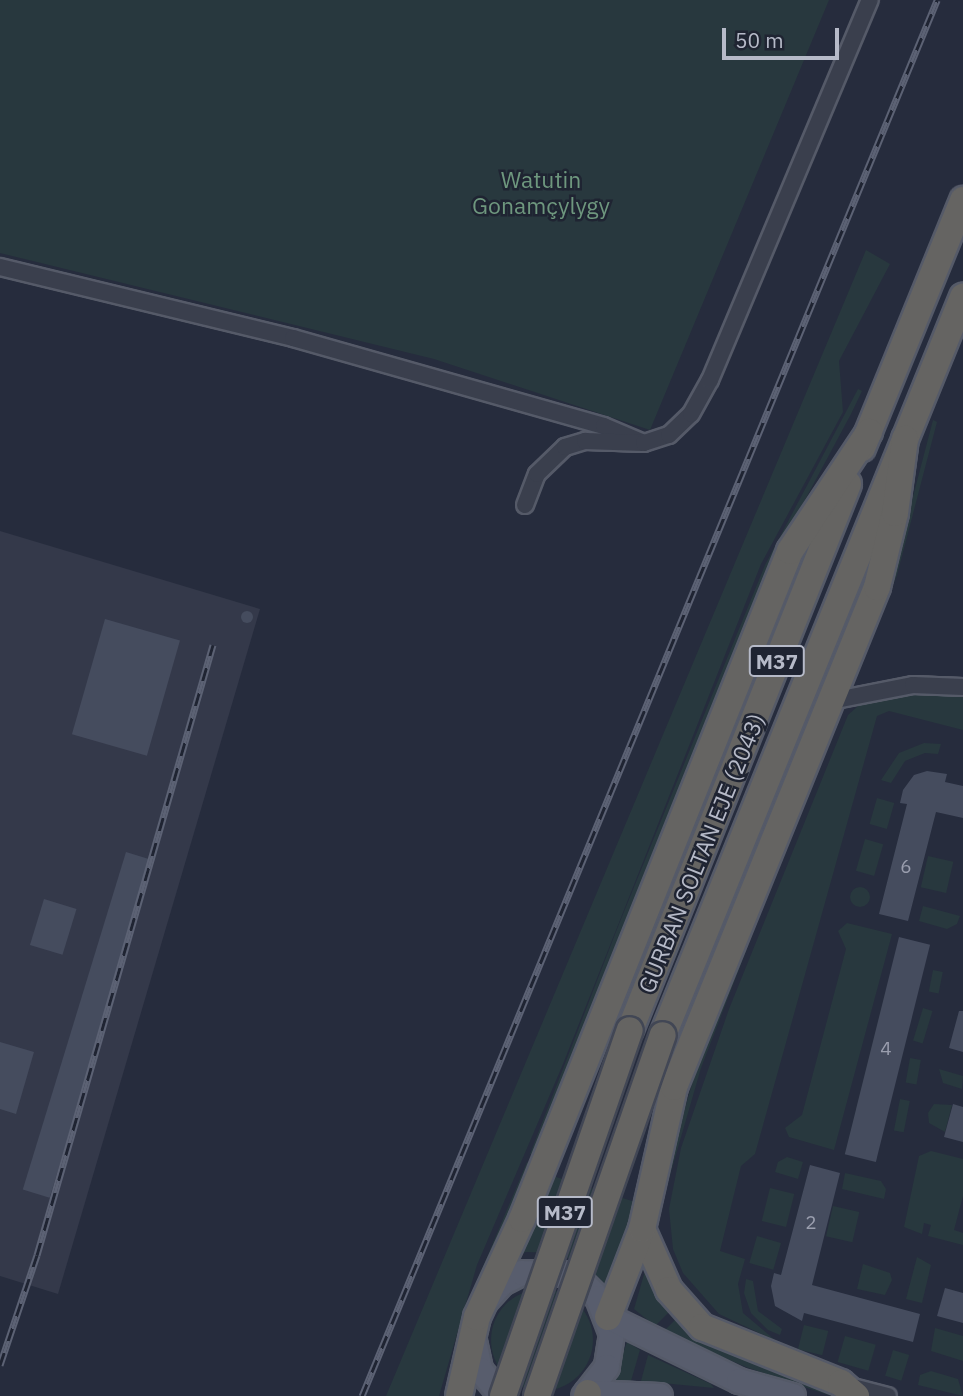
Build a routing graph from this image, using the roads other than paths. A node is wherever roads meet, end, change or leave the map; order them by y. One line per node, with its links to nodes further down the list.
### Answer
1 (870, 0): 7 (street)
2 (963, 200): 5 (highway, GURBAN SOLTAN EJE (2043) / M37)
3 (0, 267): 7 (street)
4 (963, 297): 6 (highway, GURBAN SOLTAN EJE (2043) / M37)
5 (869, 432): 12 (highway); 17 (highway, GURBAN SOLTAN EJE (2043) / M37, bridge)
6 (905, 439): 10 (highway); 18 (highway, GURBAN SOLTAN EJE (2043) / M37, bridge)
7 (645, 443): 8 (street)
8 (525, 505)
9 (963, 687): 10 (street)
10 (831, 701): 11 (highway)
11 (642, 1229): 13 (highway); 14 (highway)
12 (477, 1317): 13 (main road); 16 (highway); 17 (main road)
13 (608, 1317): 15 (main road); 20 (main road)
14 (849, 1390): 21 (street)
15 (586, 1395): 19 (main road)
16 (459, 1396)
17 (502, 1396)
18 (537, 1396)
19 (660, 1396)
20 (793, 1396)
21 (888, 1396)

